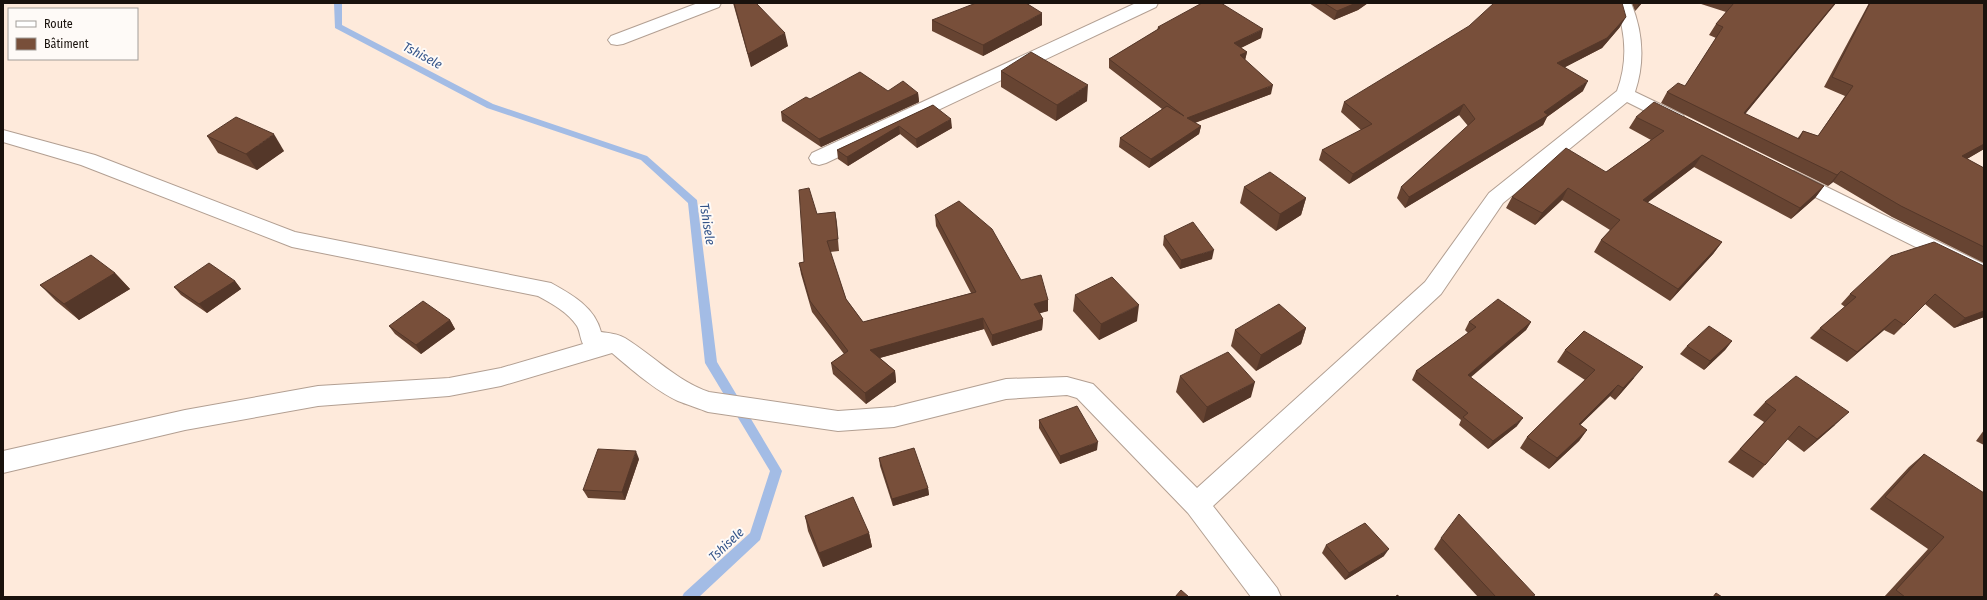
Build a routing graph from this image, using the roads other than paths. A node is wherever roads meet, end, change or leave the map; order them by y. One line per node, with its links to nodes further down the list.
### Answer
1 (713, 3): 4 (street)
2 (1150, 3): 8 (street)
3 (1623, 3): 5 (street)
4 (617, 40)
5 (1625, 94): 6 (street); 13 (street)
6 (1695, 129)
7 (3, 136): 11 (street)
8 (819, 158)
9 (1780, 171): 10 (street)
10 (1984, 272)
11 (616, 344): 12 (street); 13 (street)
12 (3, 462)
13 (1197, 505): 14 (street)
14 (1267, 597)

